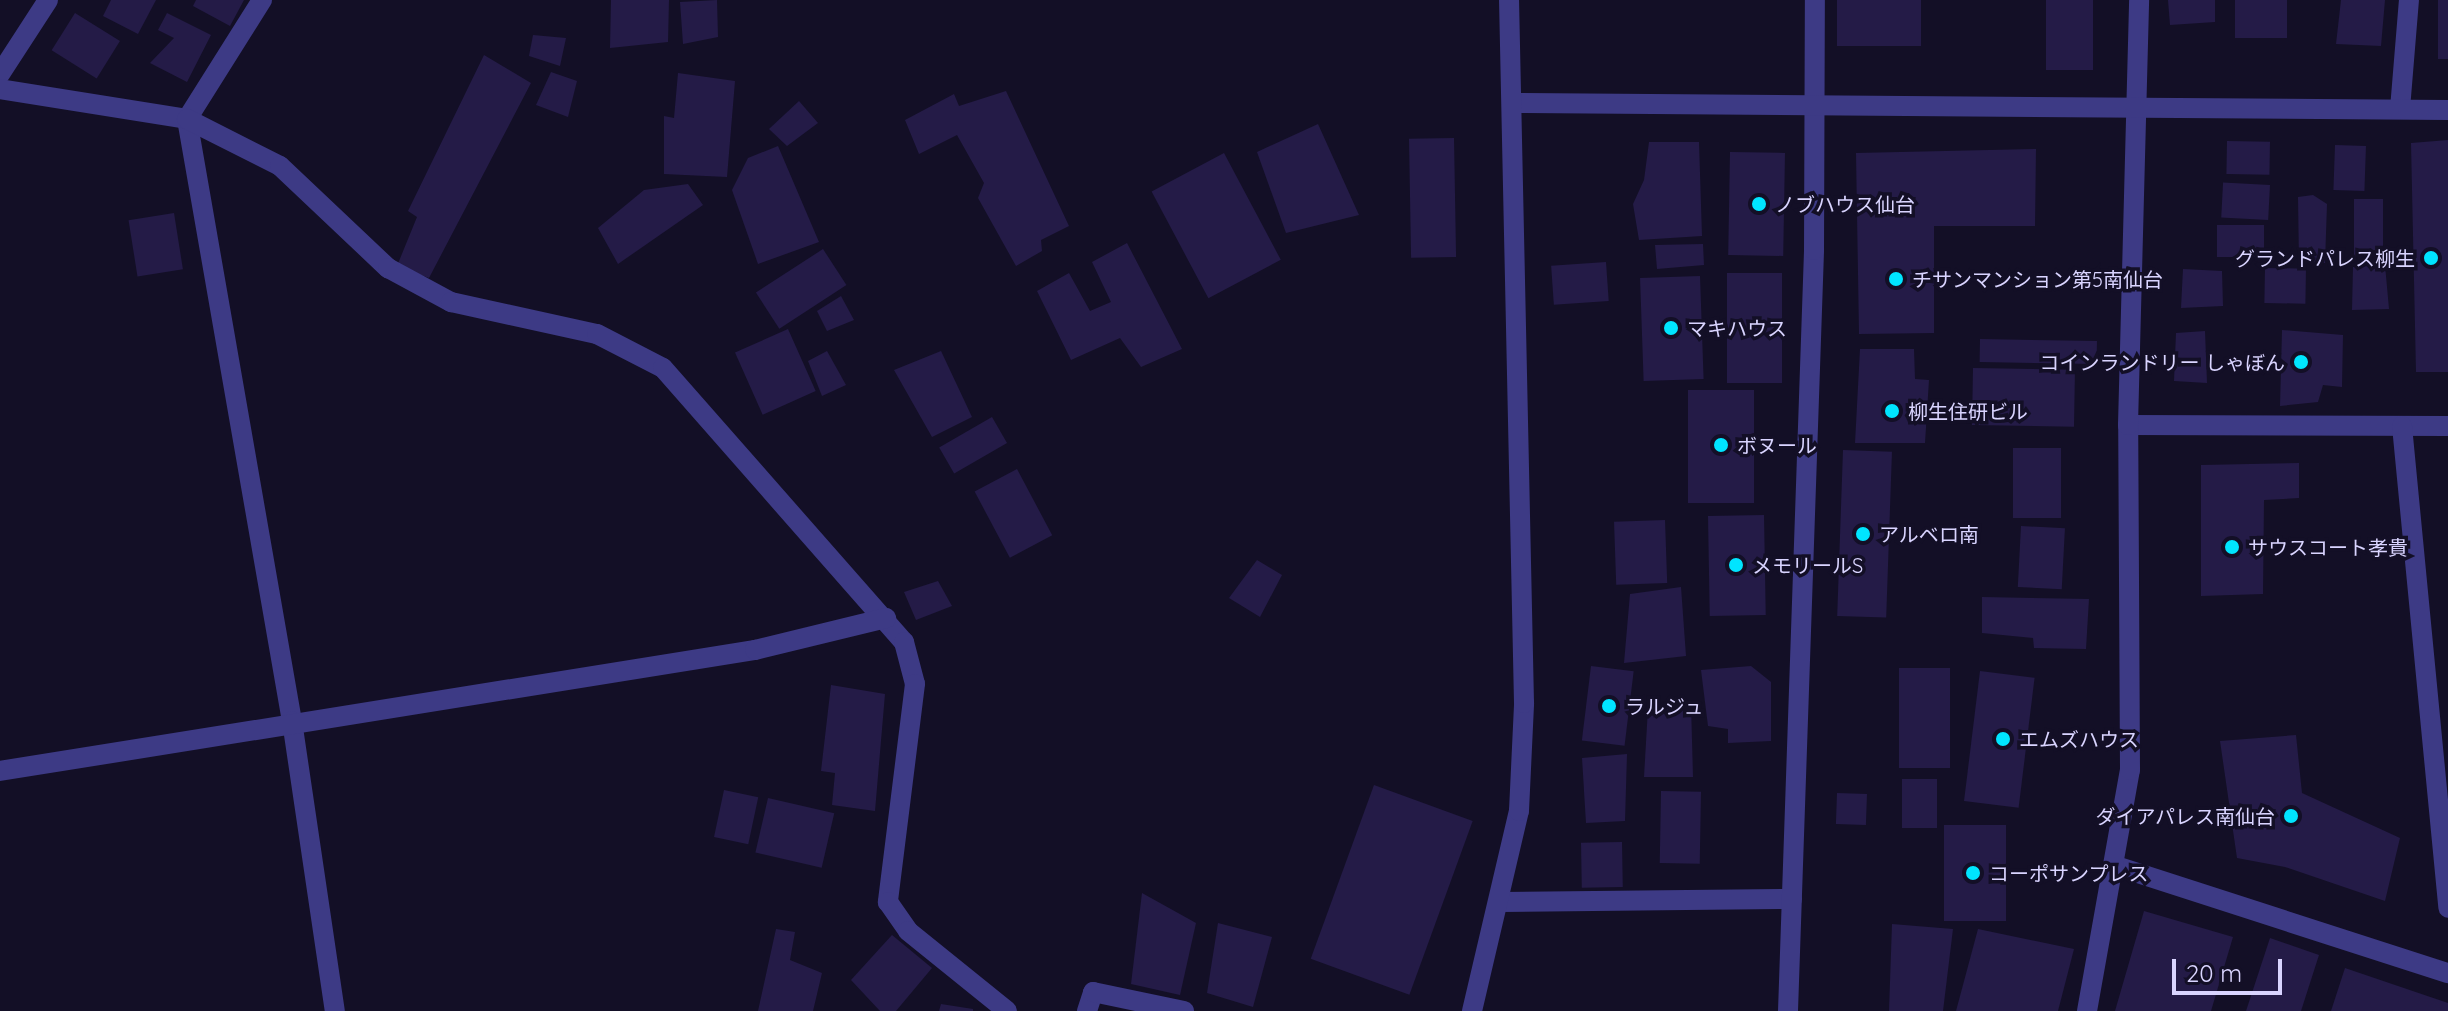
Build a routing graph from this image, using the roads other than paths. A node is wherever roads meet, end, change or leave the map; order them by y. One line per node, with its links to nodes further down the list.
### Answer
1 (48, 0): 7 (street)
2 (262, 0): 14 (street)
3 (1509, 0): 9 (street)
4 (1815, 0): 10 (street)
5 (2139, 0): 12 (street)
6 (2409, 0): 11 (street)
7 (0, 74)
8 (0, 89): 14 (street)
9 (1512, 103): 10 (street); 23 (street)
10 (1816, 107): 12 (street); 22 (street)
11 (2400, 109): 12 (street); 13 (street)
12 (2136, 110): 15 (street)
13 (2448, 110)
14 (187, 119): 18 (street); 19 (street)
15 (2128, 425): 16 (street); 21 (street)
16 (2402, 426): 17 (street); 24 (street)
17 (2448, 426)
18 (886, 618): 19 (street); 27 (street)
19 (292, 721): 20 (street); 26 (street)
20 (0, 771)
21 (2116, 866): 25 (street); 32 (street)
22 (1792, 899): 23 (street); 31 (street)
23 (1502, 902): 30 (street)
24 (2448, 908)
25 (2448, 973)
26 (335, 1011)
27 (1007, 1011)
28 (1087, 1011): 29 (street)
29 (1184, 1011)
30 (1472, 1011)
31 (1788, 1011)
32 (2087, 1011)

